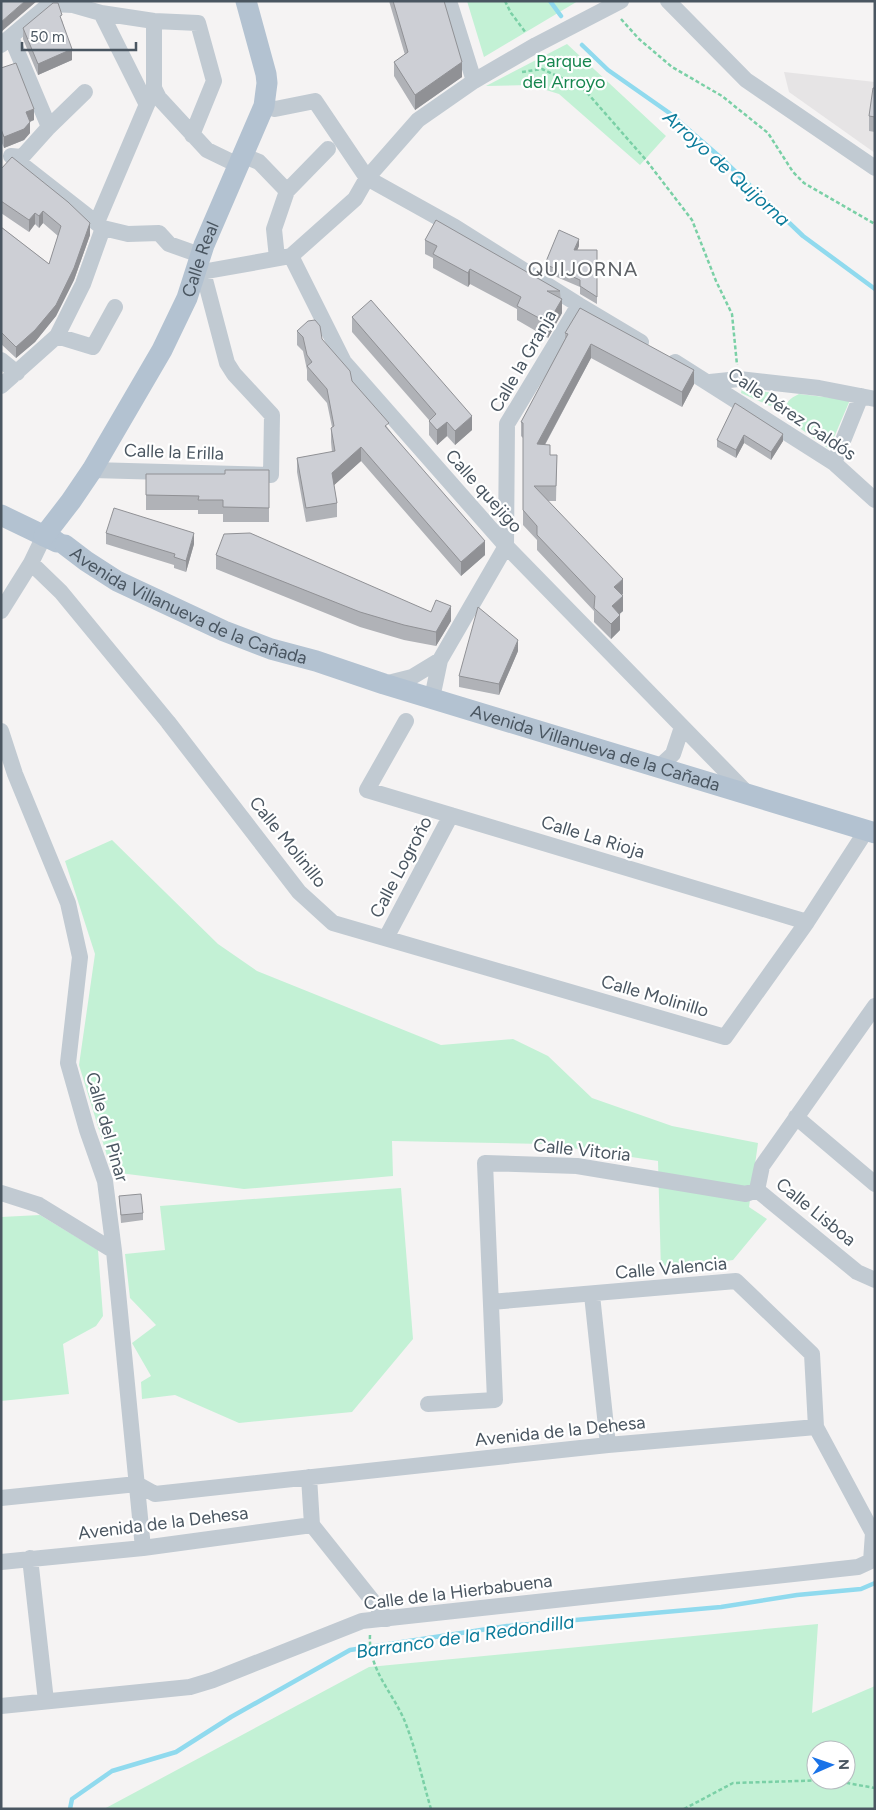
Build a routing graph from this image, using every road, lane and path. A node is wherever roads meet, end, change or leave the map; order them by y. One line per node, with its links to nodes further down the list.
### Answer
1 (246, 1): 15 (main road, Calle Real)
2 (449, 1): 12 (street)
3 (505, 1): 10 (path)
4 (668, 1): 21 (street)
5 (52, 2): 7 (street); 9 (street)
6 (615, 4): 10 (street); 24 (path)
7 (101, 13): 8 (street); 14 (street)
8 (154, 21): 14 (street); 17 (street)
9 (6, 41): 16 (street)
10 (536, 45): 12 (street)
11 (513, 74): 33 (path)
12 (474, 81): 22 (street)
13 (85, 92): 16 (street)
14 (150, 95): 17 (street); 25 (street)
15 (264, 106): 19 (main road, Calle Real); 22 (street)
16 (49, 127): 20 (street)
17 (192, 135): 19 (street)
18 (328, 149): 23 (street)
19 (240, 160): 23 (street); 27 (main road, Calle Real)
20 (6, 162): 25 (street)
21 (875, 168)
22 (367, 178): 26 (street); 28 (street, Calle Pérez Galdós)
23 (288, 192): 26 (street)
24 (875, 224)
25 (100, 225): 27 (street); 30 (street)
26 (284, 257): 27 (street); 43 (street, Calle quejigo)
27 (200, 267): 38 (main road, Calle Real); 38 (street, Calle la Erilla)
28 (579, 305): 34 (street, Calle Pérez Galdós); 43 (street, Calle la Granja)
29 (114, 307): 30 (street)
30 (57, 336): 32 (street)
31 (1, 360): 32 (street)
32 (16, 373): 35 (street)
33 (739, 379): 34 (street); 36 (street)
34 (710, 382): 37 (street, Calle Pérez Galdós)
35 (1, 386)
36 (868, 398): 37 (street)
37 (834, 463): 39 (street, Calle Pérez Galdós)
38 (92, 470): 40 (main road, Calle Real)
39 (875, 500)
40 (71, 501): 42 (main road, Calle Real); 44 (main road, Calle Real)
41 (1, 515): 42 (main road, Avenida Villanueva de la Cañada)
42 (44, 536): 44 (main road, Avenida Villanueva de la Cañada); 45 (street, Calle Real)
43 (506, 546): 47 (street, Calle la Granja); 51 (street, Calle quejigo)
44 (72, 548): 48 (main road, Avenida Villanueva de la Cañada)
45 (31, 563): 46 (street, Calle Real); 58 (street, Calle Molinillo)
46 (1, 611)
47 (440, 660): 48 (street, Calle la Granja); 49 (street, Calle la Granja)
48 (384, 684): 49 (main road, Avenida Villanueva de la Cañada)
49 (432, 698): 53 (main road, Avenida Villanueva de la Cañada)
50 (406, 721): 55 (street, Calle La Rioja)
51 (682, 727): 53 (street); 54 (street, Calle quejigo)
52 (1, 731): 64 (street, Calle del Pinar)
53 (659, 767): 54 (main road, Avenida Villanueva de la Cañada)
54 (747, 794): 56 (main road, Avenida Villanueva de la Cañada)
55 (451, 815): 57 (street, Calle La Rioja); 58 (street, Calle Logroño)
56 (870, 832): 57 (street)
57 (807, 922): 58 (street, Calle Molinillo)
58 (386, 938)
59 (875, 1006): 60 (street)
60 (796, 1116): 61 (street); 62 (street)
61 (875, 1184)
62 (757, 1190): 65 (street, Calle Lisboa); 67 (street, Calle Vitoria)
63 (1, 1193): 64 (street)
64 (114, 1251): 72 (street, Calle del Pinar)
65 (875, 1280)
66 (592, 1294): 67 (street, Calle Valencia); 69 (street, Calle Valencia); 70 (street)
67 (491, 1302): 68 (street, Calle Vitoria)
68 (428, 1404)
69 (816, 1427): 70 (street, Avenida de la Dehesa); 75 (street, Calle Valencia)
70 (608, 1445): 71 (street, Avenida de la Dehesa)
71 (309, 1477): 72 (street, Avenida de la Dehesa); 74 (street)
72 (137, 1484): 73 (street, Avenida de la Dehesa); 76 (street, Calle del Pinar)
73 (1, 1498)
74 (312, 1525): 76 (street, Avenida de la Dehesa); 79 (street)
75 (874, 1533): 79 (street, Calle de la Hierbabuena)
76 (143, 1548): 77 (street, Avenida de la Dehesa)
77 (30, 1558): 78 (street, Avenida de la Dehesa); 80 (street)
78 (1, 1562)
79 (379, 1620): 80 (street, Calle de la Hierbabuena); 83 (path)
80 (46, 1701): 81 (street, Calle de la Hierbabuena)
81 (1, 1706)
82 (875, 1788): 84 (path)
83 (431, 1809)
84 (684, 1809)

